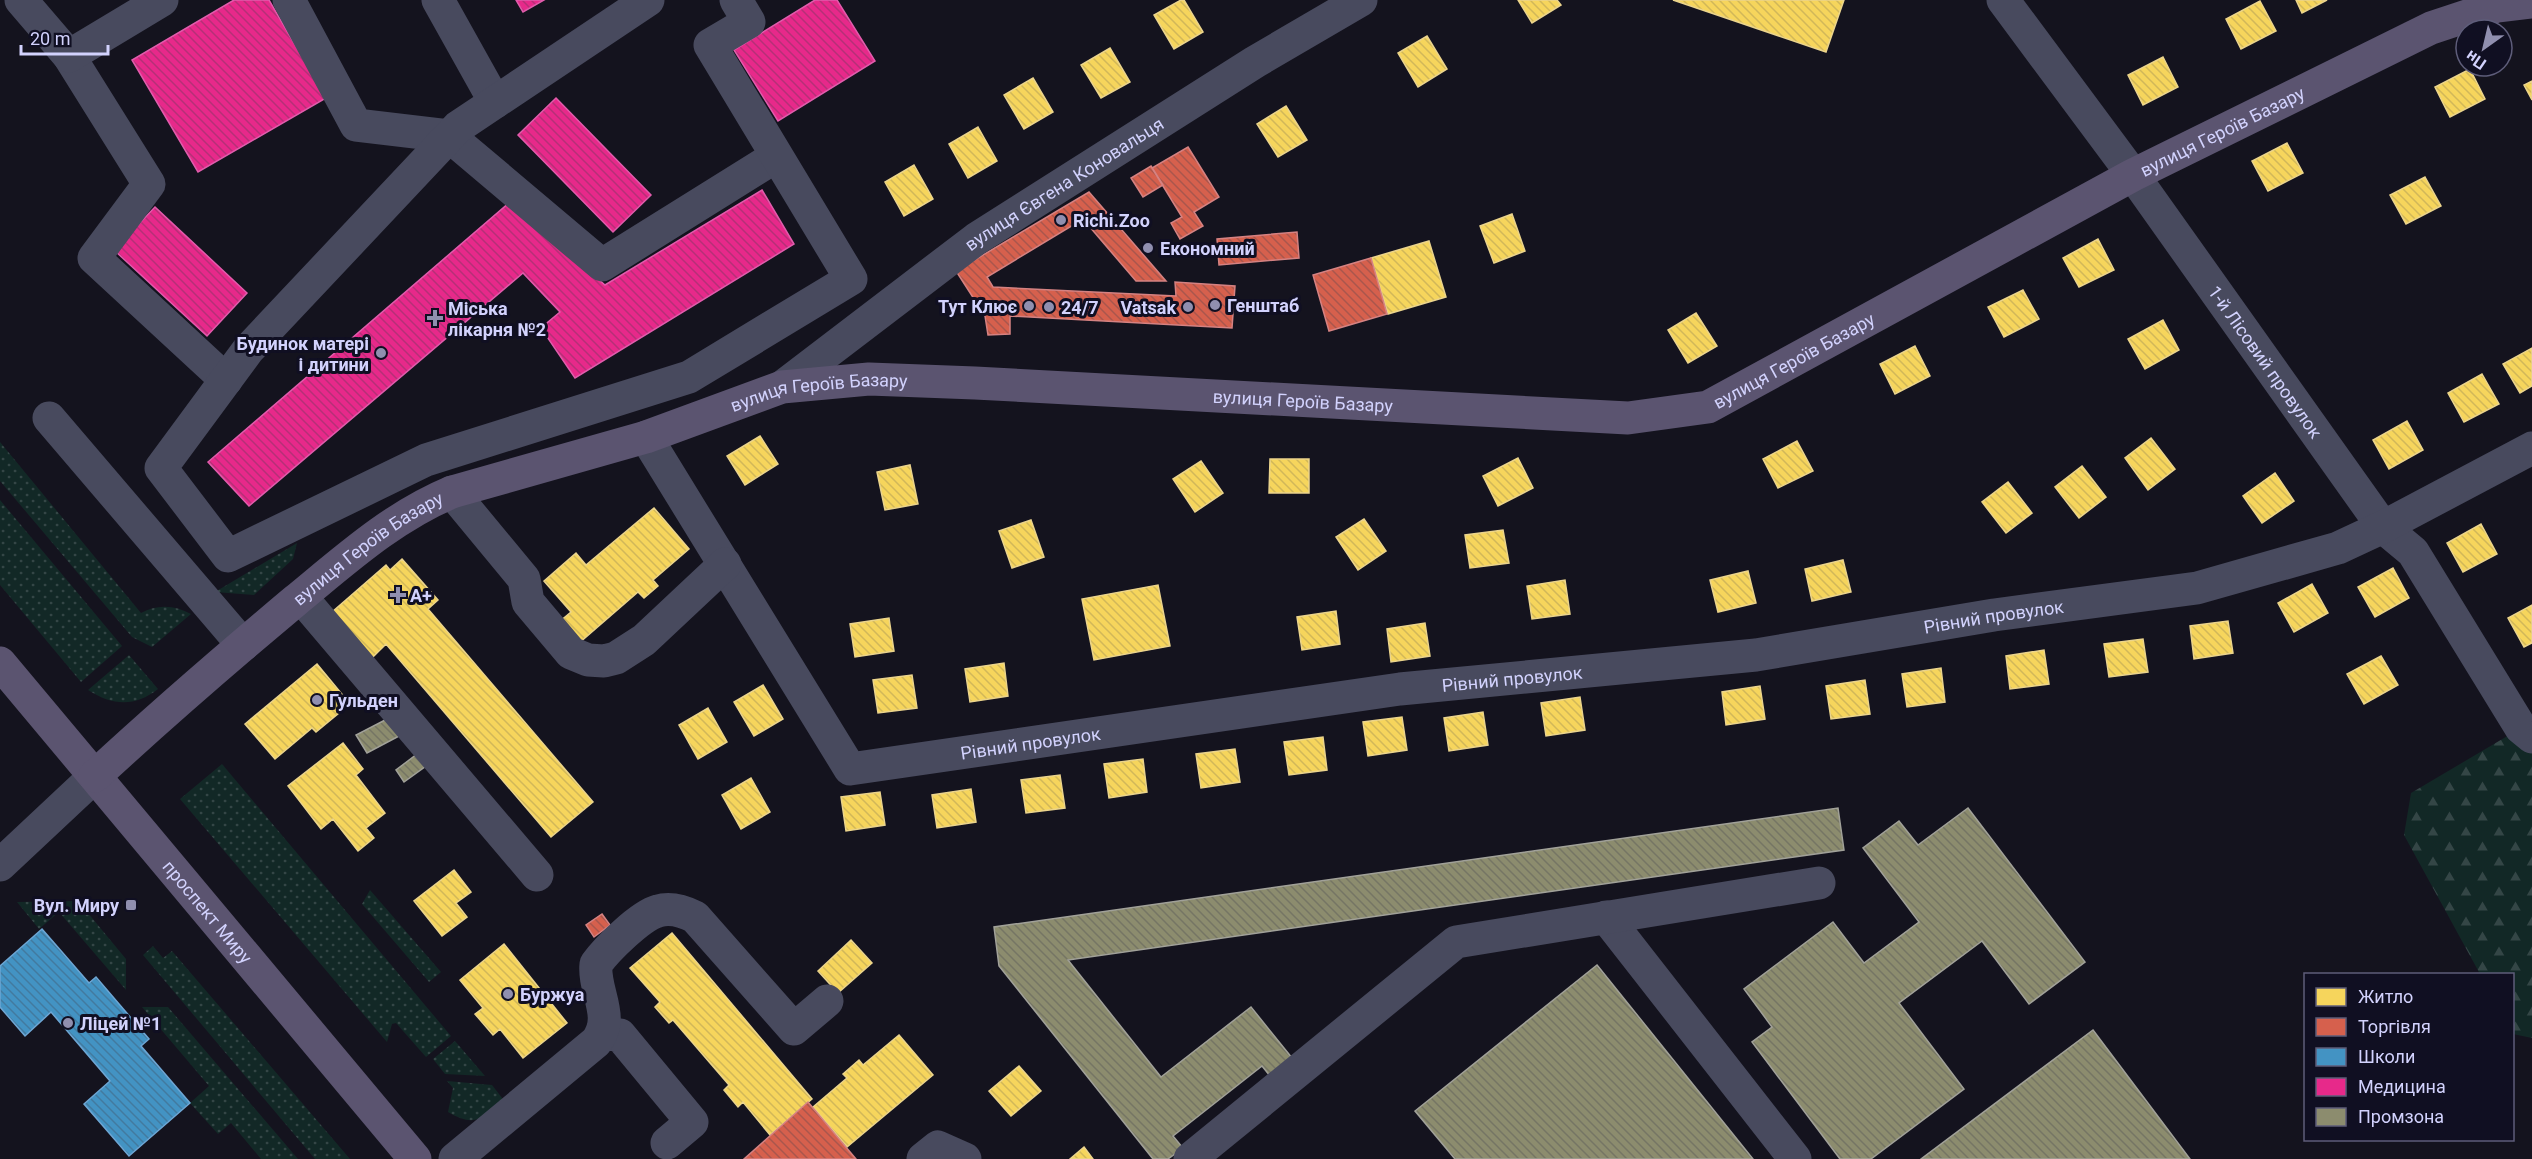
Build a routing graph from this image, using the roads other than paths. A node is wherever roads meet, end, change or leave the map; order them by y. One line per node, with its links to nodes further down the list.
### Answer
1 (21, 0): 10 (street)
2 (162, 0): 10 (street)
3 (289, 0): 12 (street)
4 (438, 0): 11 (street)
5 (648, 0): 11 (street)
6 (736, 0): 13 (street)
7 (1361, 0): 16 (street, вулиця Євгена Коновальця)
8 (2003, 0): 14 (street, 1-й Лісовий провулок)
9 (2532, 2): 14 (main road, вулиця Героїв Базару)
10 (69, 56): 15 (street)
11 (495, 102): 12 (street)
12 (449, 136): 13 (street); 15 (street)
13 (775, 157): 18 (street)
14 (2133, 175): 16 (main road, вулиця Героїв Базару); 23 (street, 1-й Лісовий провулок)
15 (226, 380): 18 (street)
16 (782, 387): 19 (main road, вулиця Героїв Базару)
17 (48, 418): 26 (street)
18 (536, 426): 21 (street)
19 (646, 437): 21 (main road, вулиця Героїв Базару); 24 (street, Рівний провулок)
20 (2532, 448): 23 (street, Рівний провулок)
21 (548, 465): 22 (main road, вулиця Героїв Базару)
22 (452, 492): 24 (street); 25 (main road, вулиця Героїв Базару)
23 (2384, 527): 24 (street, Рівний провулок); 28 (street, 1-й Лісовий провулок)
24 (725, 564)
25 (301, 597): 26 (main road, вулиця Героїв Базару); 31 (street)
26 (243, 645): 29 (main road, вулиця Героїв Базару)
27 (0, 663): 29 (main road, проспект Миру)
28 (2526, 732)
29 (95, 776): 30 (street); 37 (main road, проспект Миру)
30 (0, 865)
31 (537, 875)
32 (1819, 883): 33 (street)
33 (1606, 917): 41 (street); 42 (street)
34 (827, 1001): 35 (street)
35 (603, 1034): 36 (street); 38 (street)
36 (667, 1143)
37 (415, 1159)
38 (455, 1159)
39 (923, 1159): 40 (street)
40 (965, 1159)
41 (1190, 1159)
42 (1795, 1159)

